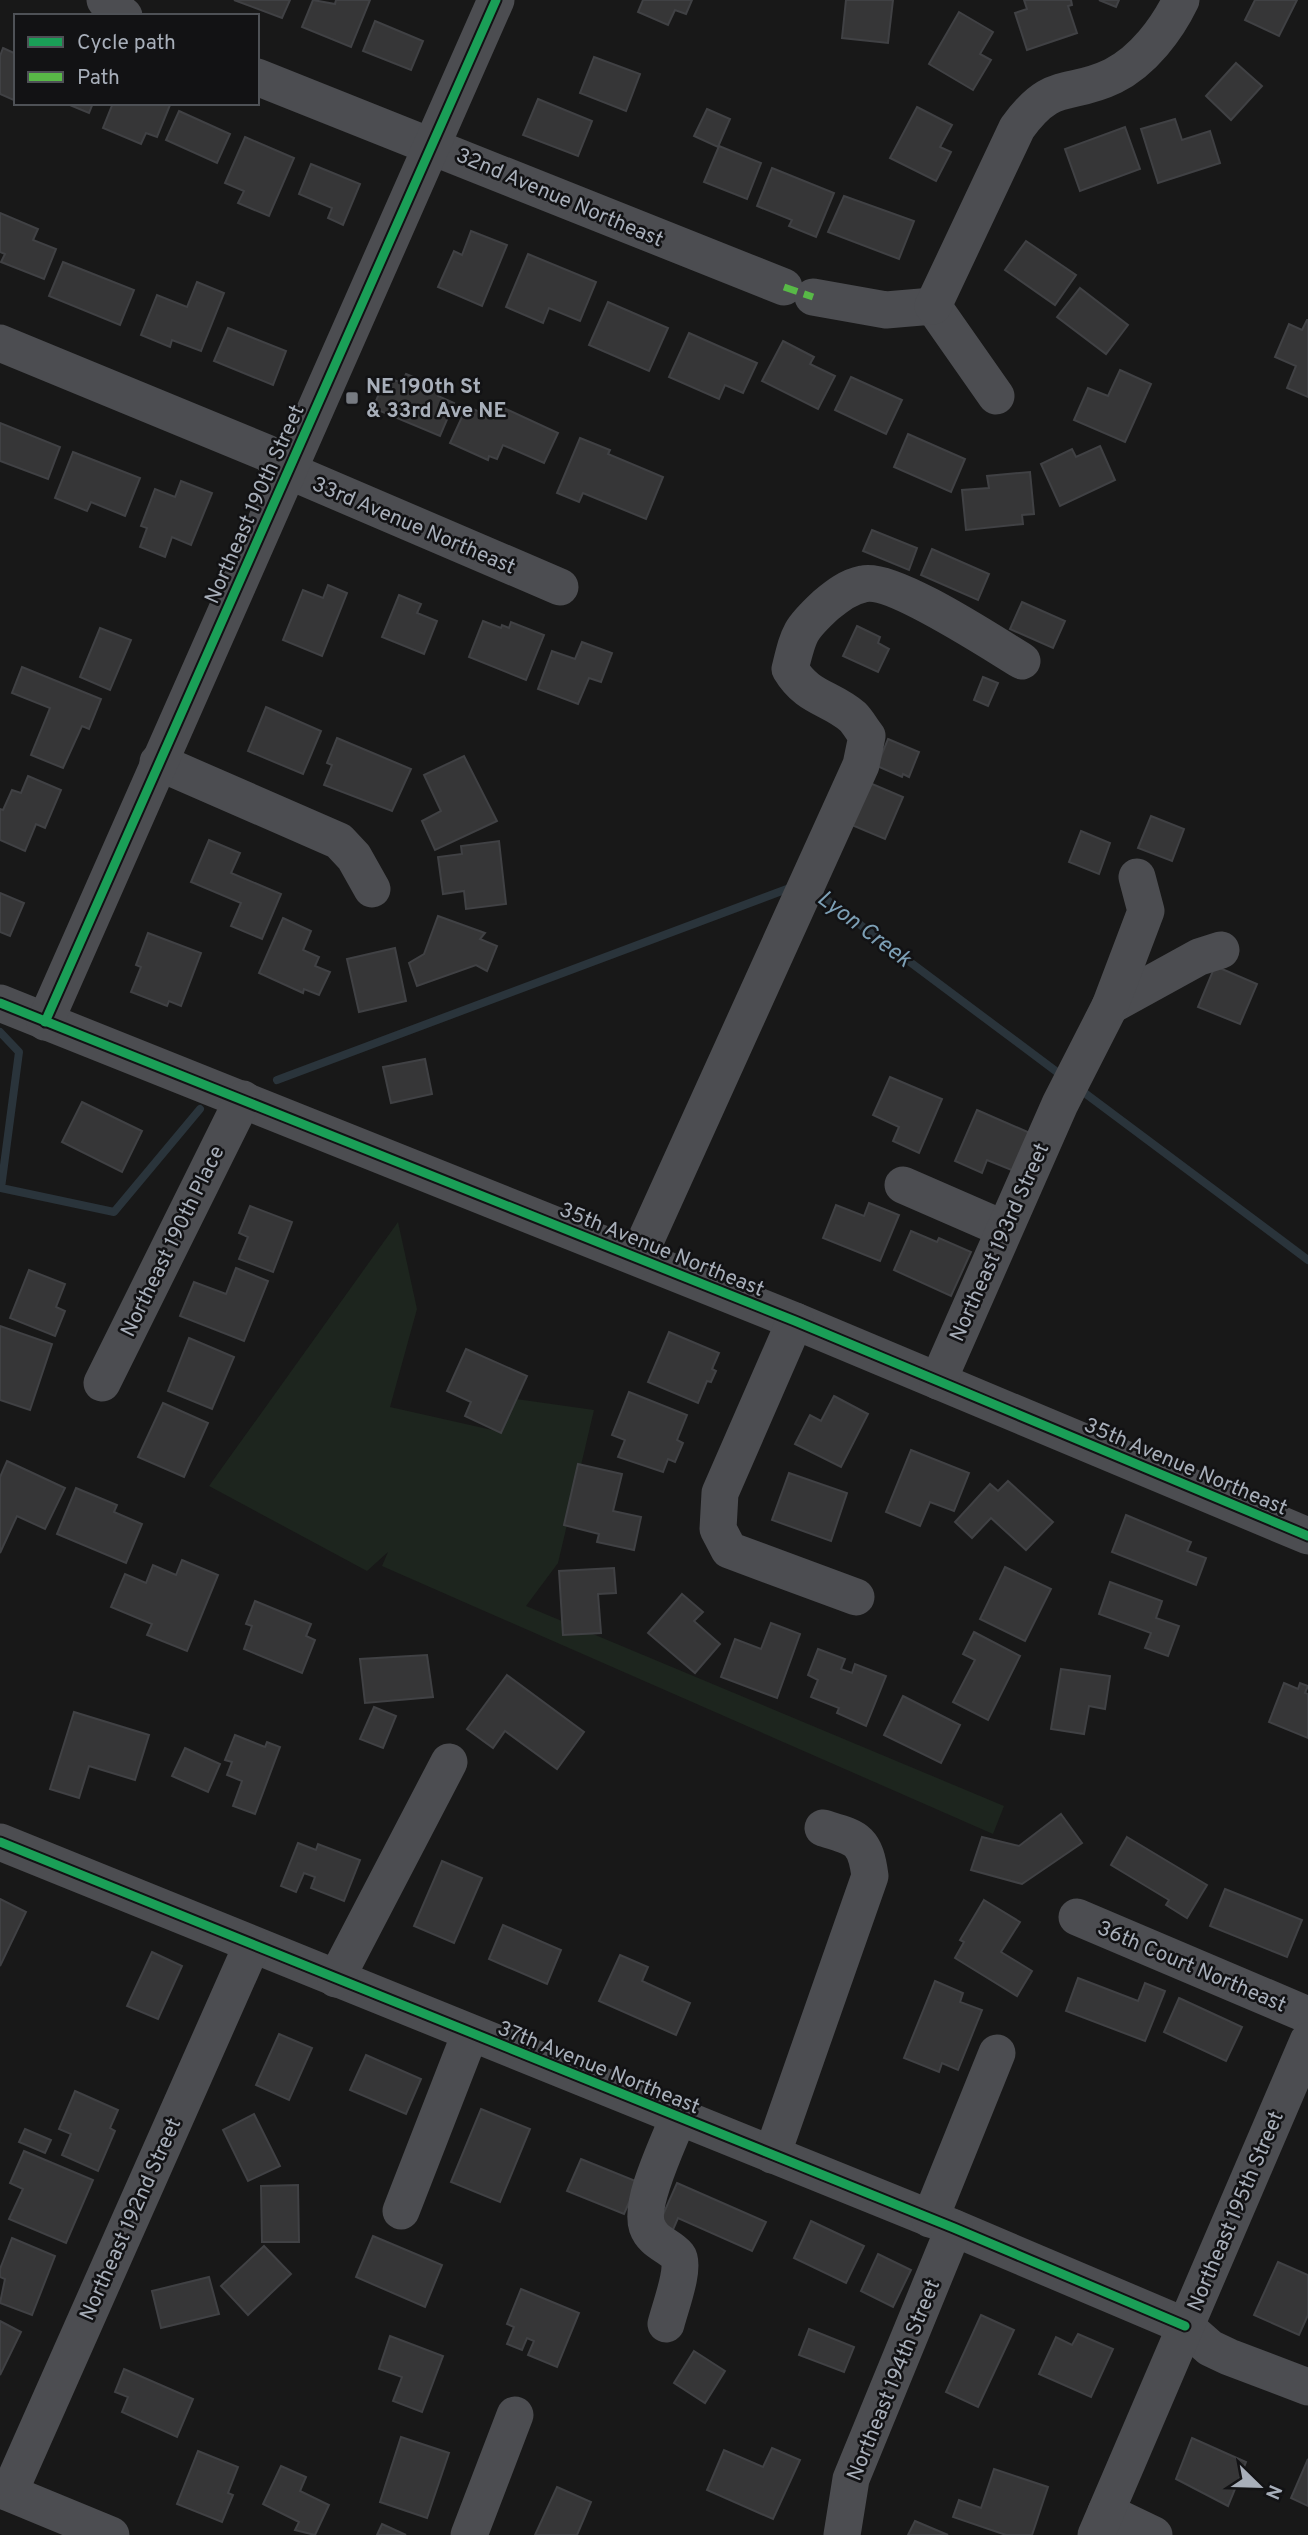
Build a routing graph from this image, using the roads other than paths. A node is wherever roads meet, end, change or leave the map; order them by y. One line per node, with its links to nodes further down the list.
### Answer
1 (105, 0): 4 (street)
2 (496, 0): 6 (street, Northeast 190th Street)
3 (1181, 0): 7 (street)
4 (122, 14)
5 (259, 78): 6 (street, 32nd Avenue Northeast)
6 (432, 144): 7 (street, 32nd Avenue Northeast); 10 (street, Northeast 190th Street)
7 (933, 306): 9 (street)
8 (0, 343): 10 (street, 33rd Avenue Northeast)
9 (996, 396)
10 (289, 471): 11 (street, 33rd Avenue Northeast); 13 (street, Northeast 190th Street)
11 (560, 587)
12 (1022, 661): 23 (street)
13 (158, 762): 15 (street); 19 (street, Northeast 190th Street)
14 (1137, 877): 18 (street, Northeast 193rd Street)
15 (372, 889)
16 (1221, 950): 18 (street)
17 (0, 1003): 19 (street, 35th Avenue Northeast)
18 (1110, 1006): 22 (street, Northeast 193rd Street)
19 (45, 1022): 20 (street, 35th Avenue Northeast)
20 (243, 1099): 23 (street, 35th Avenue Northeast); 26 (street, Northeast 190th Place)
21 (903, 1185): 22 (street)
22 (1004, 1229): 25 (street, Northeast 193rd Street)
23 (638, 1257): 24 (street, 35th Avenue Northeast)
24 (795, 1321): 25 (street, 35th Avenue Northeast); 28 (street)
25 (938, 1381): 27 (street, 35th Avenue Northeast)
26 (102, 1383)
27 (1308, 1536)
28 (856, 1597)
29 (449, 1762): 34 (street)
30 (823, 1828): 40 (street)
31 (0, 1842): 33 (street, 37th Avenue Northeast)
32 (1077, 1917): 35 (street, 36th Court Northeast)
33 (251, 1945): 34 (street, 37th Avenue Northeast); 48 (street, Northeast 192nd Street)
34 (336, 1979): 36 (street, 37th Avenue Northeast)
35 (1308, 2015)
36 (470, 2034): 39 (street, 37th Avenue Northeast); 41 (street)
37 (1308, 2041): 44 (street, Northeast 195th Street)
38 (997, 2053): 42 (street, Northeast 194th Street)
39 (678, 2118): 40 (street, 37th Avenue Northeast); 43 (street)
40 (772, 2155): 42 (street, 37th Avenue Northeast)
41 (401, 2211)
42 (942, 2223): 44 (street, 37th Avenue Northeast); 50 (street, Northeast 194th Street)
43 (666, 2324)
44 (1185, 2326): 45 (street, 37th Avenue Northeast); 47 (street, Northeast 195th Street)
45 (1308, 2388)
46 (515, 2415): 49 (street)
47 (1101, 2524): 51 (street)
48 (111, 2535)
49 (469, 2535)
50 (842, 2535)
51 (1154, 2535)

